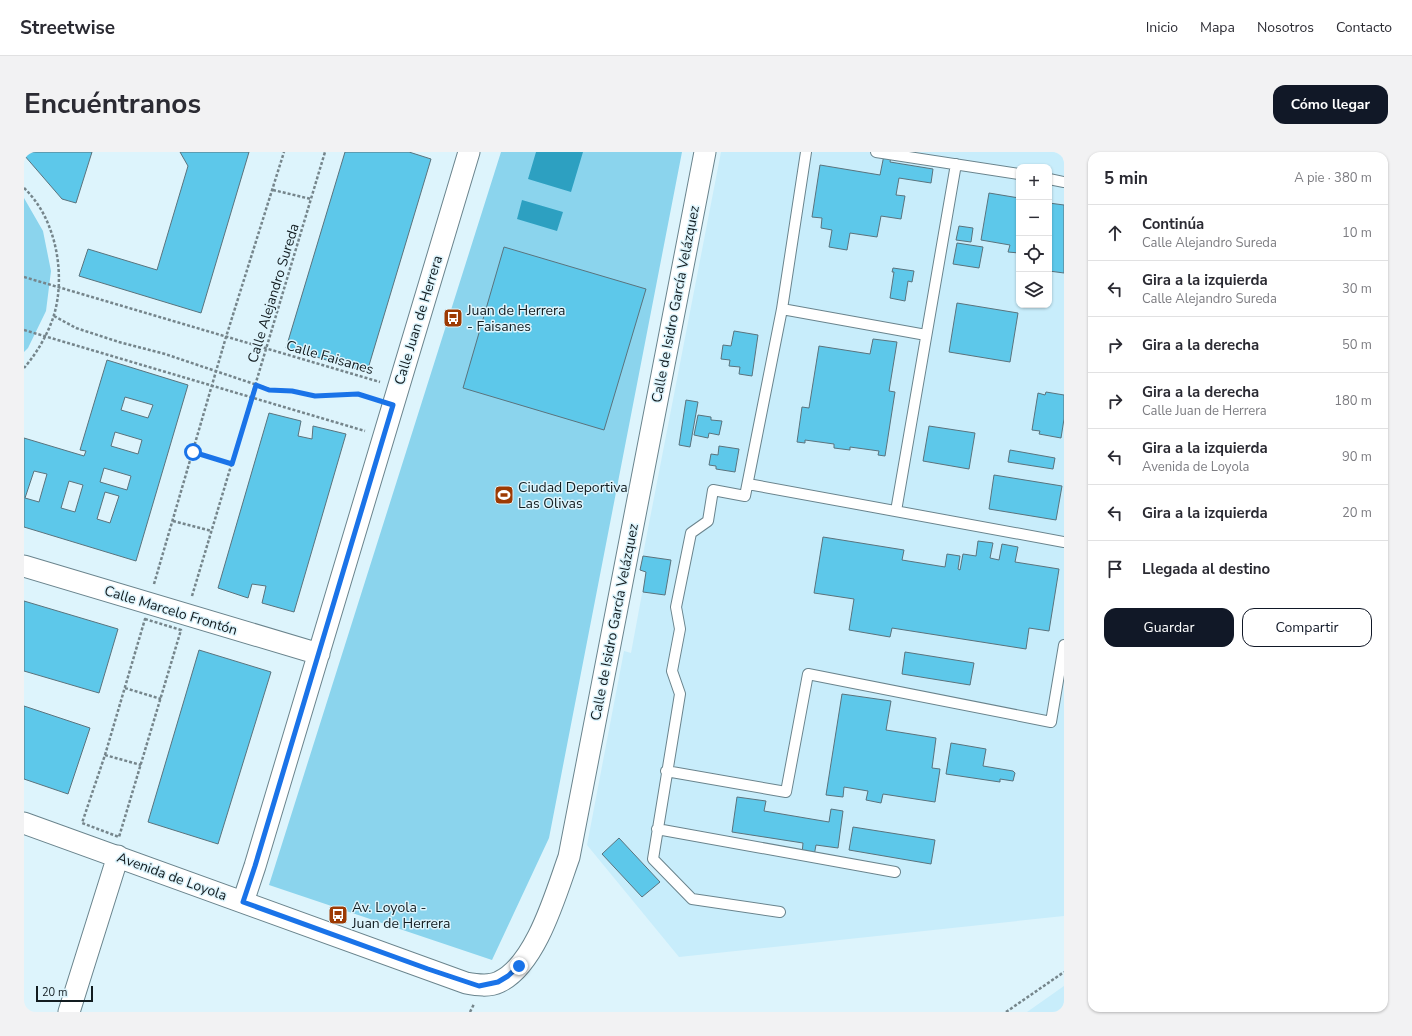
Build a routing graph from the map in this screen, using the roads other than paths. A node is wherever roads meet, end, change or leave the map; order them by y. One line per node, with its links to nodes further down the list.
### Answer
1 (469, 152): 16 (street, Calle Juan de Herrera)
2 (705, 152): 24 (street, Calle de Isidro García Velázquez)
3 (806, 152): 9 (lane)
4 (876, 152): 5 (lane)
5 (956, 164): 6 (lane); 10 (lane)
6 (1016, 174)
7 (1052, 180): 8 (lane)
8 (1064, 182)
9 (782, 309): 10 (lane); 11 (lane)
10 (926, 335): 12 (lane)
11 (748, 484): 12 (lane); 17 (lane)
12 (896, 511): 13 (lane)
13 (1064, 542)
14 (24, 566): 16 (street, Calle Marcelo Frontón)
15 (1064, 645): 17 (lane)
16 (319, 654): 22 (street, Calle Juan de Herrera)
17 (666, 771): 19 (lane)
18 (24, 823): 20 (street, Avenida de Loyola)
19 (657, 829): 21 (lane); 23 (lane)
20 (118, 856): 22 (street, Avenida de Loyola); 25 (street)
21 (895, 872)
22 (243, 902): 24 (street, Avenida de Loyola)
23 (780, 912)
24 (479, 986)
25 (69, 1012)

